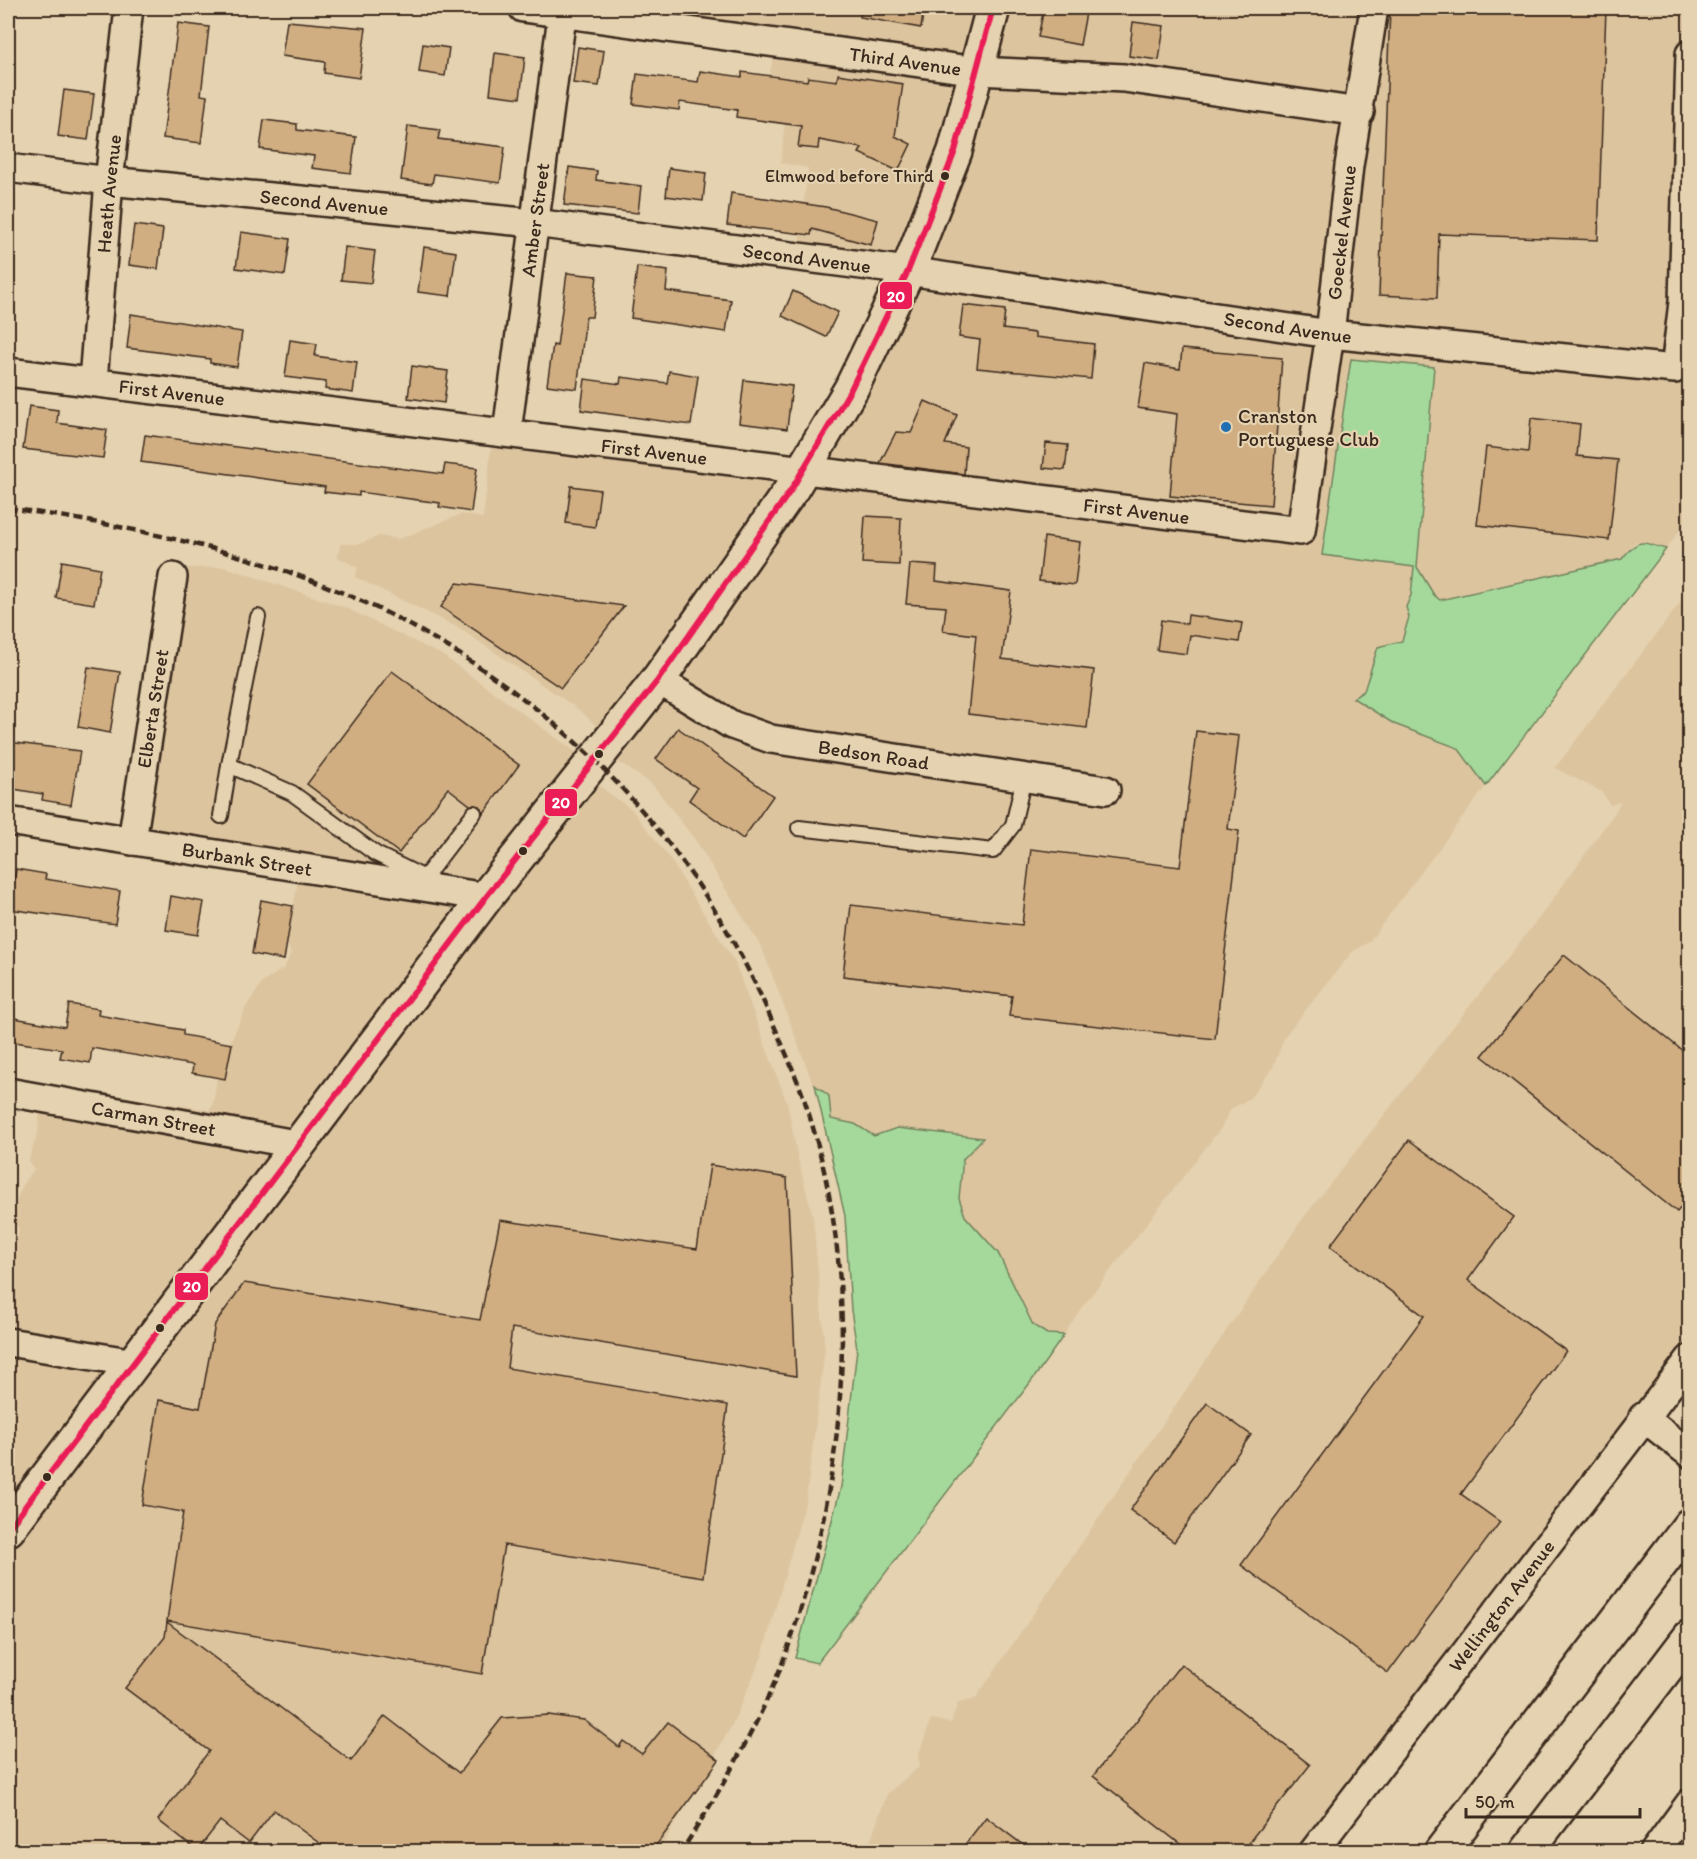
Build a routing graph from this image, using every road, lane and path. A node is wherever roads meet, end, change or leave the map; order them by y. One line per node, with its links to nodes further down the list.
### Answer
1 (129, 8): 11 (street, Heath Avenue)
2 (524, 8): 5 (street, Third Avenue)
3 (993, 8): 7 (main road)
4 (1374, 8): 8 (street, Goeckel Avenue)
5 (562, 10): 7 (street, Third Avenue); 12 (street, Amber Street)
6 (1689, 54): 9 (street)
7 (977, 71): 8 (street, Third Avenue); 13 (main road)
8 (1359, 111): 14 (street, Goeckel Avenue)
9 (1688, 117): 14 (street, Second Avenue)
10 (8, 168): 11 (street, Second Avenue)
11 (109, 181): 12 (street, Second Avenue); 16 (street, Heath Avenue)
12 (534, 223): 13 (street, Second Avenue); 17 (street, Amber Street)
13 (908, 271): 14 (street, Second Avenue); 18 (main road)
14 (1330, 334): 19 (street, Goeckel Avenue)
15 (8, 372): 16 (street, First Avenue)
16 (93, 381): 17 (street, First Avenue)
17 (507, 432): 18 (street, First Avenue)
18 (802, 470): 19 (street, First Avenue); 22 (main road)
19 (1301, 531)
20 (173, 577): 30 (street, Elberta Street)
21 (258, 617): 23 (lane)
22 (657, 680): 24 (street, Bedson Road); 32 (main road)
23 (229, 765): 27 (lane); 31 (lane)
24 (1024, 778): 25 (street, Bedson Road); 29 (lane)
25 (1106, 790)
26 (474, 813): 31 (lane)
27 (221, 816)
28 (8, 821): 30 (street, Burbank Street)
29 (799, 828)
30 (132, 841): 31 (street, Burbank Street)
31 (422, 882): 32 (street, Burbank Street)
32 (486, 897): 34 (main road)
33 (8, 1092): 34 (street, Carman Street)
34 (301, 1145): 37 (main road)
35 (8, 1342): 37 (street)
36 (1689, 1359): 38 (street, Wellington Avenue)
37 (135, 1363): 41 (main road)
38 (1643, 1417): 39 (street); 44 (street, Wellington Avenue)
39 (1689, 1454)
40 (1689, 1525): 45 (main road)
41 (8, 1529)
42 (1689, 1636): 46 (main road)
43 (1689, 1803): 47 (street)
44 (1314, 1851)
45 (1441, 1851)
46 (1526, 1851)
47 (1654, 1851)

